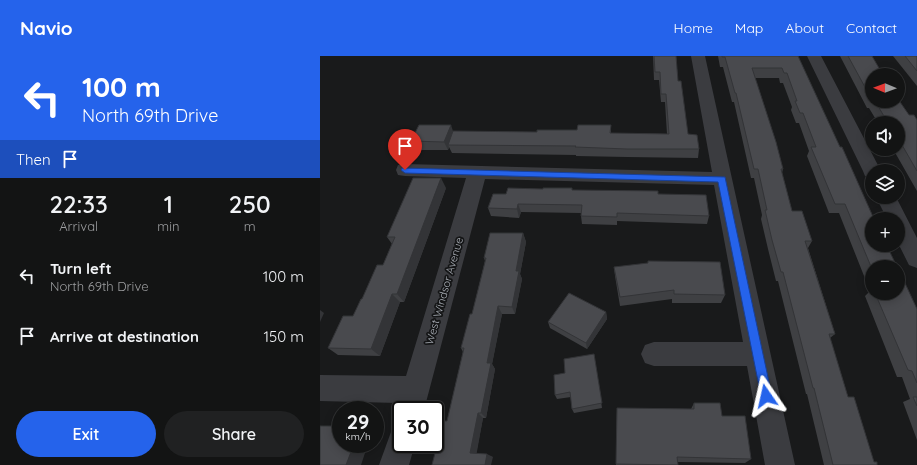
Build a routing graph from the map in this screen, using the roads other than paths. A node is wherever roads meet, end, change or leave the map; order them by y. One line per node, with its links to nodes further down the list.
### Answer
1 (698, 56): 6 (street)
2 (814, 56): 3 (street)
3 (868, 164)
4 (405, 170): 5 (street)
5 (477, 172): 6 (street); 12 (street, West Windsor Avenue)
6 (722, 179): 10 (street)
7 (905, 236): 8 (street)
8 (917, 259)
9 (654, 354): 10 (street)
10 (758, 354): 15 (street)
11 (320, 388): 12 (street)
12 (413, 400)
13 (398, 453): 14 (street)
14 (394, 465)
15 (780, 465)

